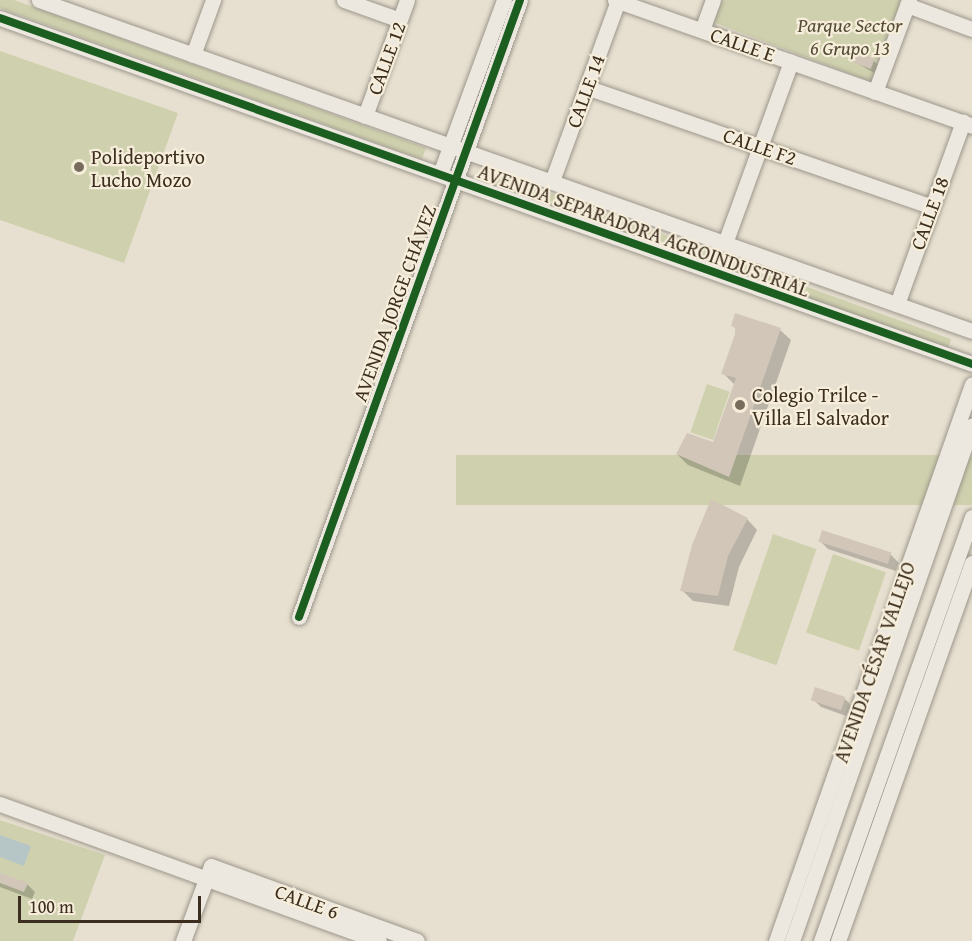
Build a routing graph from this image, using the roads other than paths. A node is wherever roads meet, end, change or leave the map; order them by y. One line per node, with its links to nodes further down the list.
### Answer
1 (39, 0): 14 (street, AVENIDA SEPARADORA AGROINDUSTRIAL)
2 (213, 0): 14 (street)
3 (344, 0): 11 (street)
4 (407, 0): 11 (street, CALLE 12)
5 (504, 0): 21 (street)
6 (520, 0): 22 (street, AVENIDA JORGE CHÁVEZ)
7 (713, 0): 13 (street)
8 (616, 1): 13 (street, CALLE E); 16 (street, CALLE 14)
9 (908, 3): 12 (street); 17 (street)
10 (0, 18): 23 (street, AVENIDA SEPARADORA AGROINDUSTRIAL)
11 (400, 20): 18 (street, CALLE 12)
12 (972, 29)
13 (702, 30): 15 (street, CALLE E)
14 (193, 55): 18 (street, AVENIDA SEPARADORA AGROINDUSTRIAL)
15 (791, 62): 17 (street, CALLE E); 20 (street)
16 (586, 87): 20 (street, CALLE F2); 25 (street, CALLE 14)
17 (875, 92): 19 (street, CALLE E)
18 (365, 116): 21 (street, AVENIDA SEPARADORA AGROINDUSTRIAL)
19 (967, 124): 26 (street, CALLE 18)
20 (760, 145): 26 (street, CALLE F2); 27 (street)
21 (451, 146): 22 (street, AVENIDA SEPARADORA AGROINDUSTRIAL); 23 (street)
22 (466, 151): 24 (street, AVENIDA JORGE CHÁVEZ); 25 (street, AVENIDA SEPARADORA AGROINDUSTRIAL)
23 (440, 174): 24 (street, AVENIDA SEPARADORA AGROINDUSTRIAL)
24 (455, 180): 30 (street, AVENIDA SEPARADORA AGROINDUSTRIAL); 35 (street, AVENIDA JORGE CHÁVEZ)
25 (552, 181): 27 (street, AVENIDA SEPARADORA AGROINDUSTRIAL)
26 (932, 207): 28 (street, CALLE 18)
27 (725, 243): 28 (street, AVENIDA SEPARADORA AGROINDUSTRIAL)
28 (897, 304): 29 (street, AVENIDA SEPARADORA AGROINDUSTRIAL)
29 (972, 332)
30 (972, 364)
31 (972, 384): 42 (street, AVENIDA CÉSAR VALLEJO)
32 (972, 425): 43 (street, AVENIDA CÉSAR VALLEJO)
33 (972, 516): 44 (street)
34 (972, 563): 45 (street)
35 (299, 617)
36 (0, 804): 37 (street, CALLE 6)
37 (205, 879): 38 (street, CALLE 6); 39 (street)
38 (289, 902): 40 (street, CALLE 6); 41 (street, CALLE 6)
39 (183, 941)
40 (379, 941)
41 (417, 941)
42 (777, 941)
43 (792, 941)
44 (821, 941)
45 (838, 941)

